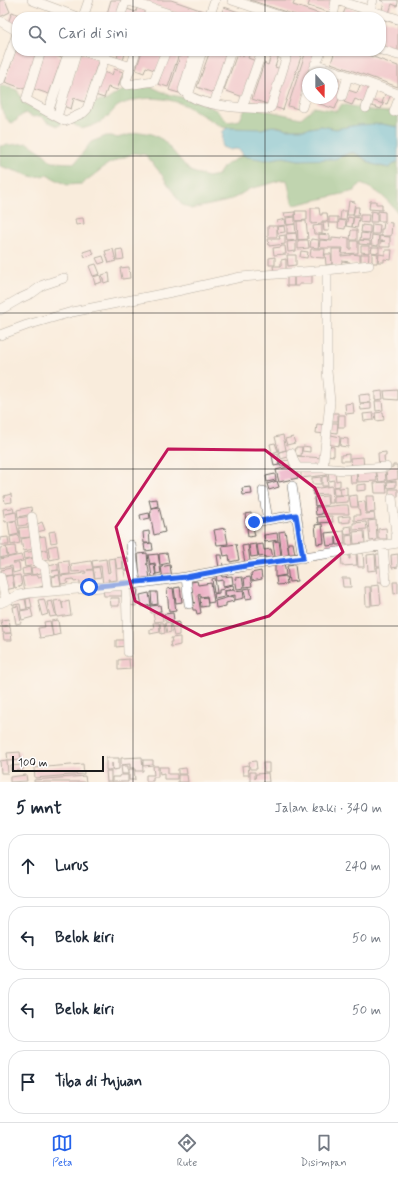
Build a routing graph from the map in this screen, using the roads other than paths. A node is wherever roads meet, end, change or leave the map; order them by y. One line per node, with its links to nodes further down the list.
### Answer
1 (32, 0): 8 (street)
2 (89, 0): 9 (street)
3 (215, 0): 12 (street)
4 (232, 0): 13 (street)
5 (373, 0): 7 (street)
6 (339, 1): 7 (street); 14 (street)
7 (370, 10): 15 (street)
8 (64, 12)
9 (85, 12)
10 (122, 12): 11 (street)
11 (148, 12)
12 (211, 12)
13 (268, 12)
14 (335, 12)
15 (378, 12)
16 (386, 14): 17 (street)
17 (397, 17)
18 (0, 21): 19 (street)
19 (12, 29)
20 (12, 47): 40 (street)
21 (386, 51): 22 (street)
22 (398, 55)
23 (39, 56): 49 (street)
24 (67, 56): 49 (street)
25 (75, 56): 51 (street)
26 (105, 56): 51 (street)
27 (110, 56): 37 (street)
28 (134, 56): 37 (street)
29 (164, 56): 37 (street)
30 (193, 56): 43 (street)
31 (200, 56): 43 (street)
32 (229, 56): 46 (street)
33 (260, 56): 47 (street)
34 (285, 56): 47 (street)
35 (319, 56): 36 (street)
36 (315, 64): 38 (street); 39 (street)
37 (131, 67)
38 (314, 68)
39 (348, 76): 41 (street); 44 (street)
40 (0, 81)
41 (374, 86): 42 (street); 48 (street)
42 (398, 94)
43 (188, 96): 46 (street)
44 (342, 96)
45 (398, 100): 50 (street)
46 (214, 104): 47 (street)
47 (242, 108)
48 (366, 108)
49 (48, 112): 51 (street)
50 (394, 112)
51 (57, 117)
52 (369, 265): 53 (street)
53 (327, 270): 56 (street); 59 (street)
54 (64, 278): 55 (street)
55 (0, 310)
56 (0, 335)
57 (291, 453): 59 (street)
58 (386, 467): 59 (street)
59 (323, 468)
60 (292, 486): 63 (street)
61 (263, 491): 65 (street)
62 (392, 498): 67 (street)
63 (296, 515): 65 (street); 70 (street)
64 (32, 517): 76 (street)
65 (268, 520): 66 (street)
66 (254, 522)
67 (398, 543): 69 (street)
68 (131, 545): 74 (street)
69 (383, 545): 70 (street); 73 (street)
70 (303, 558): 72 (street)
71 (0, 576): 77 (street)
72 (186, 577): 74 (street); 78 (street)
73 (386, 581)
74 (136, 583): 75 (street)
75 (126, 584): 76 (street); 79 (street)
76 (48, 591): 77 (street)
77 (3, 602)
78 (189, 604)
79 (128, 652)

